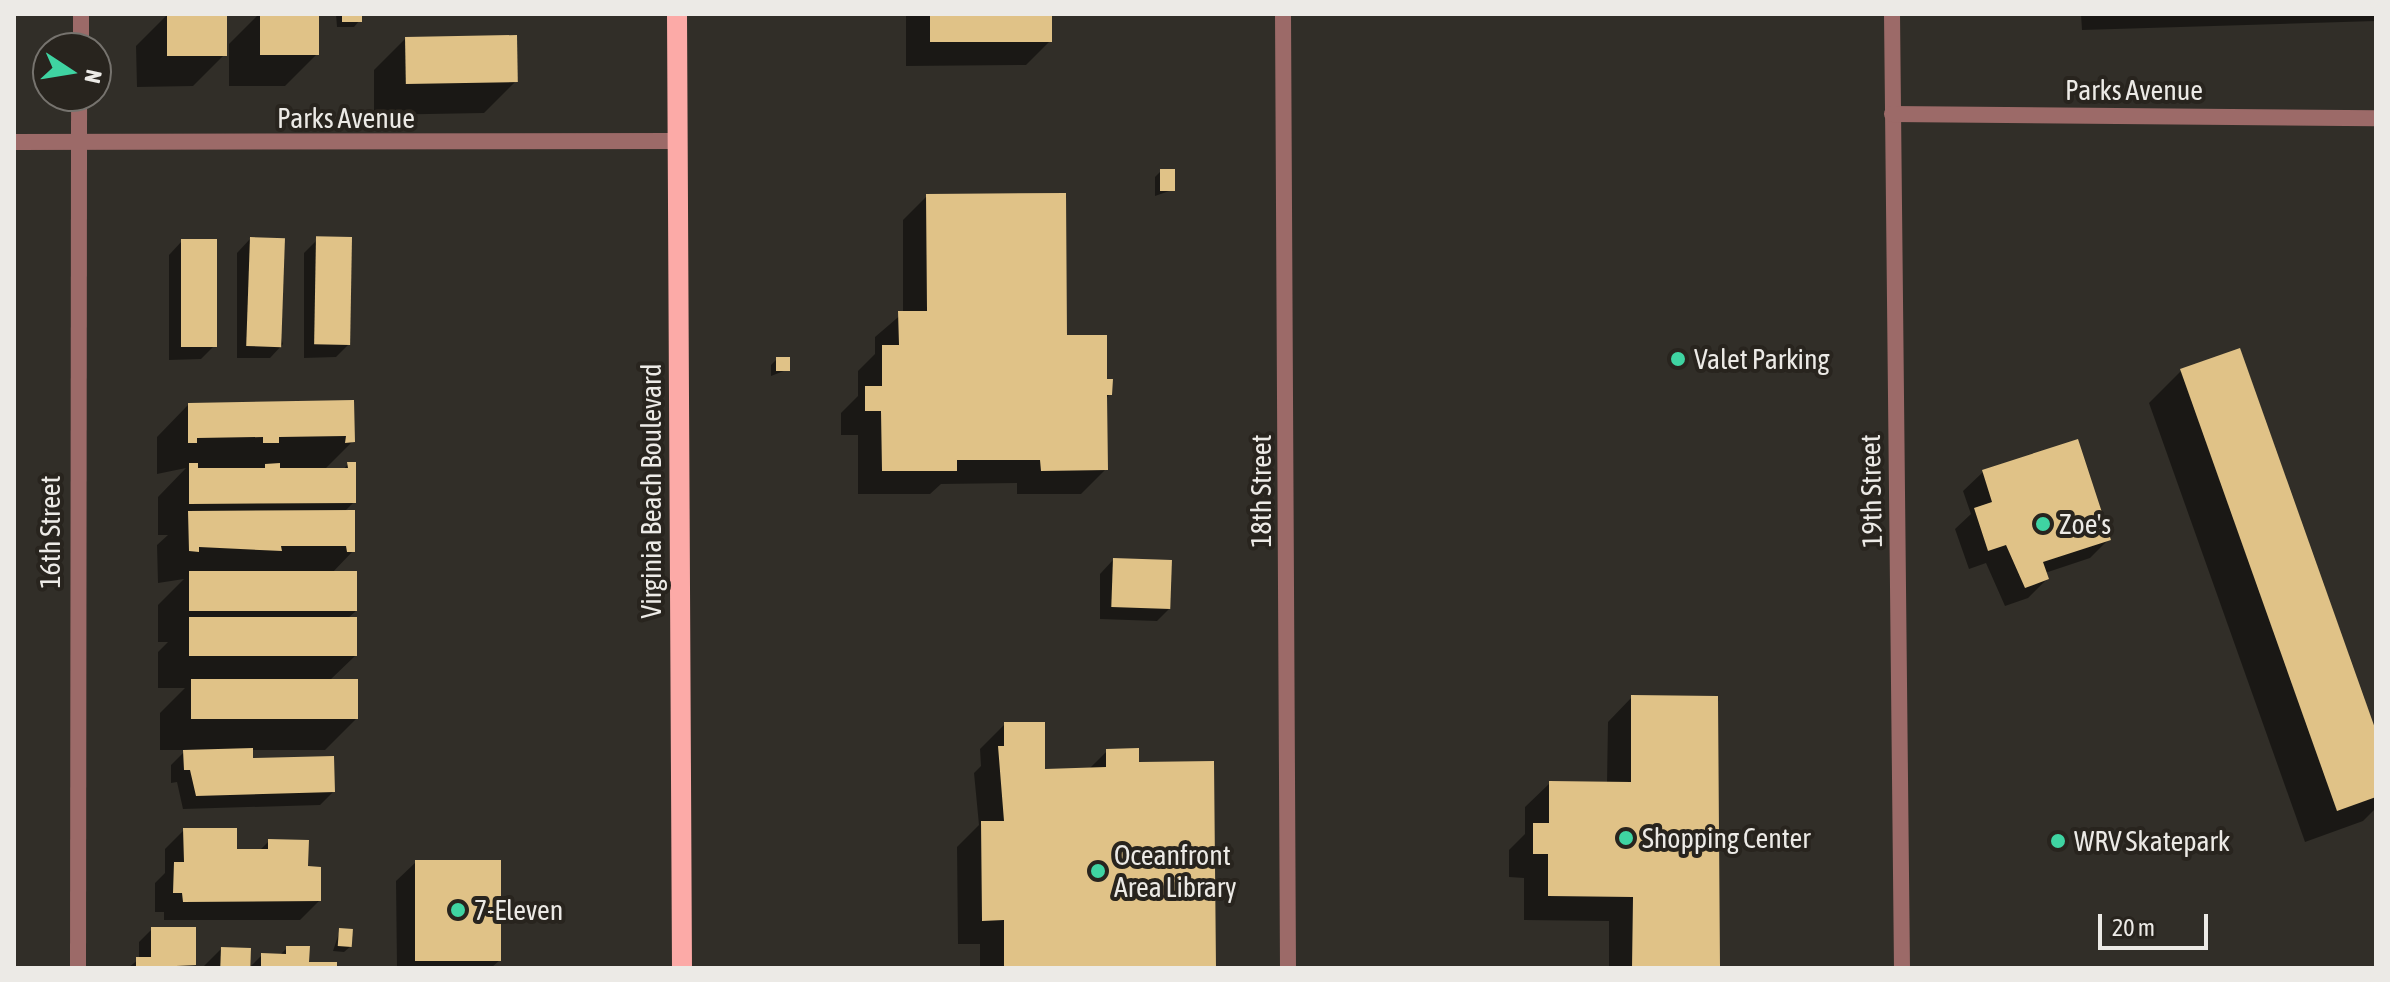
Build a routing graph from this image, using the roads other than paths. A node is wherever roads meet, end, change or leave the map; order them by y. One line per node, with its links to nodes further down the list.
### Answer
1 (677, 14): 7 (main road, Virginia Beach Boulevard)
2 (1283, 14): 12 (street, 18th Street)
3 (1892, 14): 5 (street, 19th Street)
4 (79, 112): 9 (street, 16th Street)
5 (1892, 114): 6 (street, Parks Avenue); 13 (street, 19th Street)
6 (2376, 118)
7 (677, 141): 9 (street, Parks Avenue); 11 (main road, Virginia Beach Boulevard)
8 (14, 142): 9 (street, Parks Avenue)
9 (78, 142): 10 (street, 16th Street)
10 (78, 968)
11 (682, 968)
12 (1288, 968)
13 (1902, 968)

